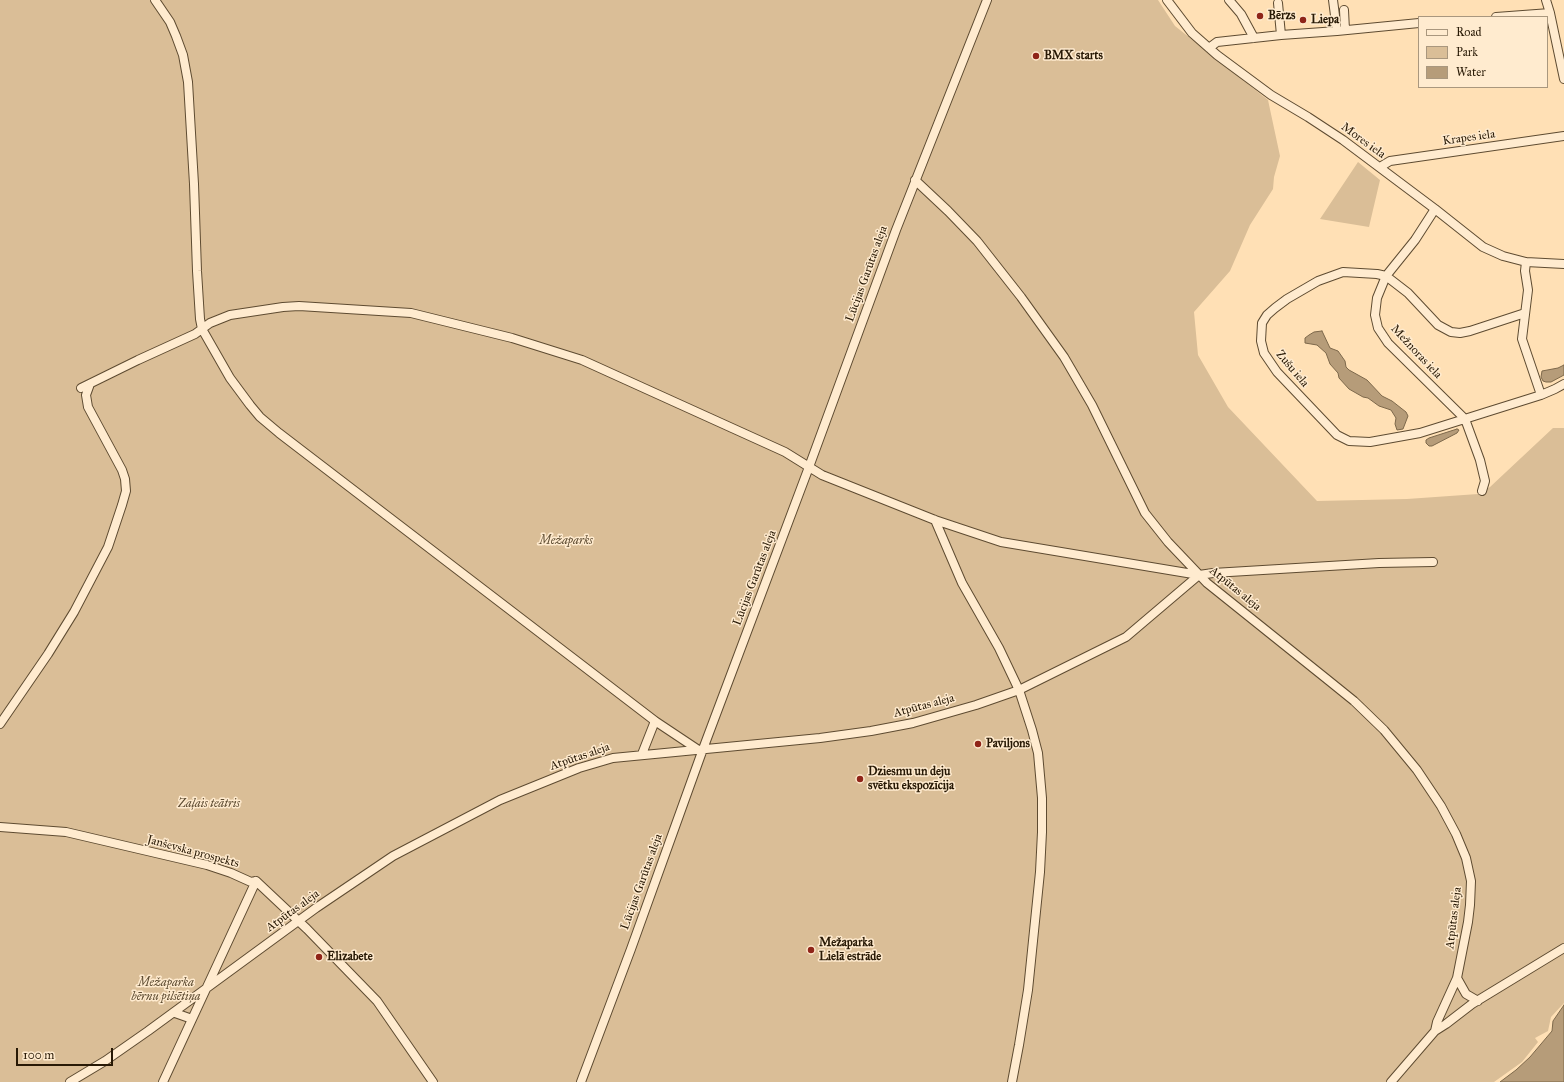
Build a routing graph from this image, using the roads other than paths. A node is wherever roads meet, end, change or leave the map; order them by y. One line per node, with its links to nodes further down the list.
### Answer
1 (155, 0): 25 (street)
2 (987, 0): 19 (street, Lūcijas Garūtas aleja)
3 (1167, 0): 15 (street, Mores iela)
4 (1229, 0): 14 (street)
5 (1333, 0): 12 (street)
6 (1546, 0): 9 (street)
7 (1278, 3): 13 (street)
8 (1344, 10): 12 (street)
9 (1550, 14): 10 (street); 16 (street)
10 (1514, 16)
11 (1418, 23): 12 (street)
12 (1341, 31): 13 (street)
13 (1281, 35): 14 (street)
14 (1254, 38): 15 (street)
15 (1210, 48): 18 (street, Mores iela)
16 (1564, 79)
17 (1564, 136): 18 (street, Krapes iela)
18 (1380, 168): 20 (street, Mores iela)
19 (916, 180): 31 (street, Lūcijas Garūtas aleja); 35 (street)
20 (1435, 209): 21 (street, Mores iela); 23 (street, Mežnoras iela)
21 (1526, 262): 22 (street, Mores iela); 24 (street)
22 (1564, 264)
23 (1386, 276): 24 (street, Zušu iela); 30 (street, Mežnoras iela); 30 (street, Zušu iela)
24 (1525, 313): 29 (street)
25 (202, 329): 26 (street); 31 (street); 37 (street)
26 (90, 384): 28 (street); 38 (street)
27 (1564, 384): 29 (street, Zušu iela)
28 (81, 388)
29 (1541, 395): 30 (street, Zušu iela)
30 (1465, 419): 32 (street, Mežnoras iela)
31 (809, 467): 33 (street); 39 (street, Lūcijas Garūtas aleja)
32 (1482, 491)
33 (935, 520): 35 (street); 36 (street)
34 (1433, 562): 35 (street)
35 (1199, 575): 36 (street, Atpūtas aleja); 45 (street, Atpūtas aleja)
36 (1019, 690): 39 (street, Atpūtas aleja); 55 (street)
37 (655, 721): 39 (street); 40 (street)
38 (0, 724)
39 (700, 749): 40 (street, Atpūtas aleja); 54 (street, Lūcijas Garūtas aleja)
40 (642, 754): 43 (street, Atpūtas aleja)
41 (0, 827): 42 (street, Janševska prospekts)
42 (256, 881): 43 (street, Janševska prospekts); 46 (street)
43 (300, 922): 46 (street, Atpūtas aleja); 53 (street, Janševska prospekts)
44 (1564, 948): 47 (street)
45 (1457, 978): 47 (street); 50 (street, Atpūtas aleja)
46 (205, 991): 48 (street, Atpūtas aleja); 49 (street)
47 (1478, 1001): 50 (street)
48 (175, 1013): 49 (street); 51 (street, Atpūtas aleja)
49 (192, 1019): 52 (street)
50 (1434, 1031): 56 (street, Atpūtas aleja)
51 (70, 1082)
52 (163, 1082)
53 (433, 1082)
54 (580, 1082)
55 (1012, 1082)
56 (1391, 1082)

